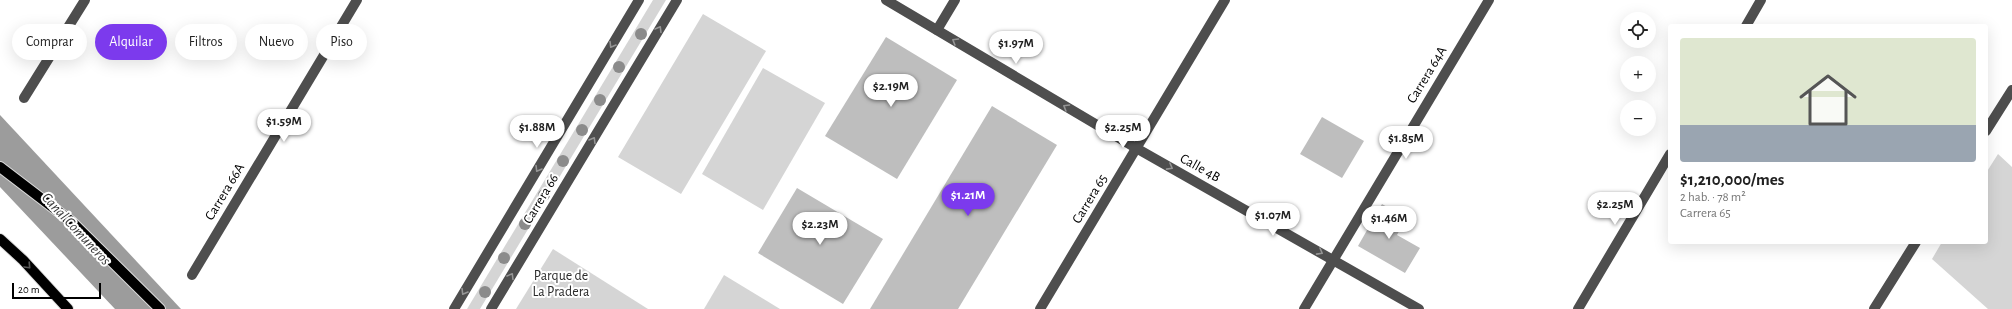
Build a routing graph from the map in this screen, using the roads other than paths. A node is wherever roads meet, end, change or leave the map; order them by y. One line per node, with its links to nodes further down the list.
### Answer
1 (85, 0): 13 (street)
2 (356, 0): 21 (street, Carrera 66A)
3 (639, 0): 24 (street, Carrera 66, one-way to 24)
4 (677, 0): 25 (street, Carrera 66, one-way to 4)
5 (886, 0): 11 (street, Calle 4B)
6 (955, 0): 11 (street)
7 (1225, 0): 15 (street, Carrera 65)
8 (1489, 0): 20 (street, Carrera 64A)
9 (1761, 0): 10 (street)
10 (1747, 24)
11 (937, 30): 15 (street, Calle 4B, one-way to 11)
12 (2012, 90): 14 (street)
13 (24, 98)
14 (1988, 128)
15 (1136, 148): 20 (street, Calle 4B, one-way to 20); 26 (street, Carrera 65)
16 (1668, 157): 29 (street)
17 (0, 167): 23 (main road)
18 (0, 239): 22 (main road, one-way to 22)
19 (1915, 244): 30 (street)
20 (1334, 259): 27 (street, Carrera 64A); 28 (street, Calle 4B)
21 (192, 275)
22 (68, 309)
23 (160, 309)
24 (454, 309)
25 (491, 309)
26 (1040, 309)
27 (1304, 309)
28 (1419, 309)
29 (1578, 309)
30 (1874, 309)

